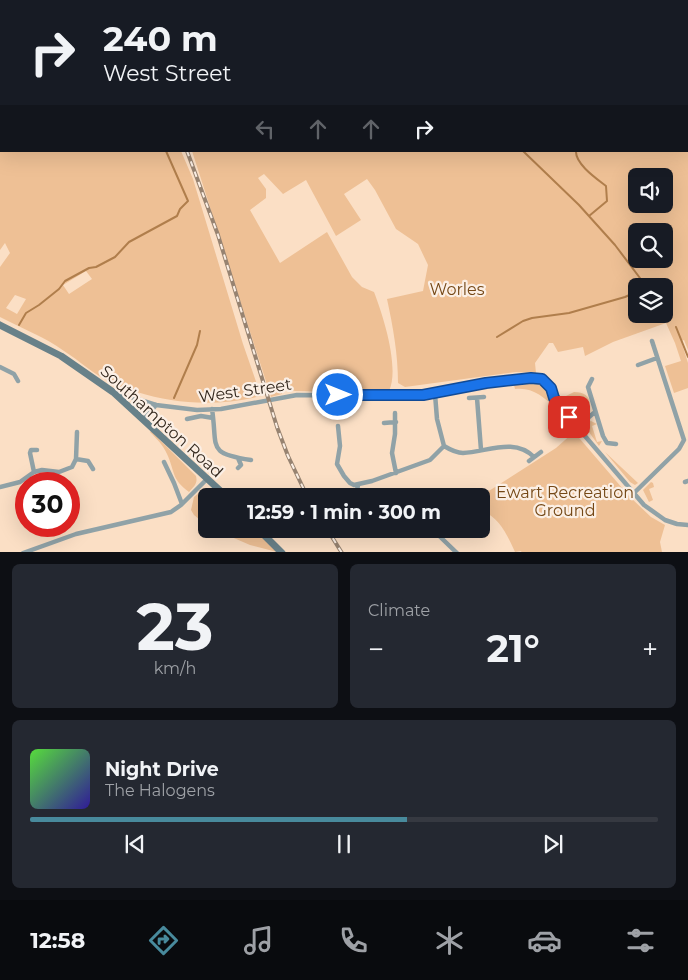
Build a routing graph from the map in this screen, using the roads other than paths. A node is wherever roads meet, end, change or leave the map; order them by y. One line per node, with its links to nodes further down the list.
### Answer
1 (0, 324): 8 (street, Southampton Road)
2 (652, 341): 3 (street)
3 (657, 358): 4 (street); 49 (street)
4 (638, 364)
5 (0, 367): 7 (street)
6 (592, 379): 16 (street)
7 (18, 381)
8 (113, 392): 13 (street, West Street); 19 (street, Southampton Road)
9 (435, 394): 15 (street, West Street); 24 (street, West Street); 27 (street)
10 (484, 397): 12 (street)
11 (469, 398): 12 (street)
12 (477, 398): 29 (street)
13 (156, 405): 15 (street, West Street); 19 (street)
14 (552, 406): 24 (street)
15 (212, 409): 18 (street)
16 (595, 412): 24 (street); 26 (street)
17 (395, 413): 21 (street)
18 (213, 418): 20 (street); 32 (street)
19 (144, 419): 43 (street, Southampton Road)
20 (187, 419)
21 (396, 422): 22 (street); 42 (street)
22 (384, 423)
23 (338, 426): 45 (street)
24 (576, 426): 49 (street, West Street)
25 (69, 437): 33 (street)
26 (616, 444)
27 (444, 446): 29 (street); 42 (street)
28 (37, 450): 39 (street)
29 (481, 450): 31 (street)
30 (541, 452): 31 (street)
31 (534, 457): 35 (street)
32 (238, 458): 34 (street); 38 (street)
33 (76, 459): 37 (street); 41 (street)
34 (251, 460)
35 (529, 461)
36 (164, 462): 50 (street)
37 (93, 468)
38 (238, 468)
39 (34, 472): 40 (street)
40 (59, 472)
41 (59, 472)
42 (396, 473): 45 (street)
43 (208, 478): 47 (street, Southampton Road); 50 (street)
44 (15, 483): 46 (street)
45 (358, 485): 48 (street)
46 (0, 487)
47 (218, 488)
48 (357, 488)
49 (634, 493): 51 (street, West Street)
50 (182, 504): 54 (street)
51 (688, 525)
52 (267, 538): 55 (street)
53 (440, 538): 56 (street)
54 (23, 552)
55 (282, 552)
56 (456, 552)

